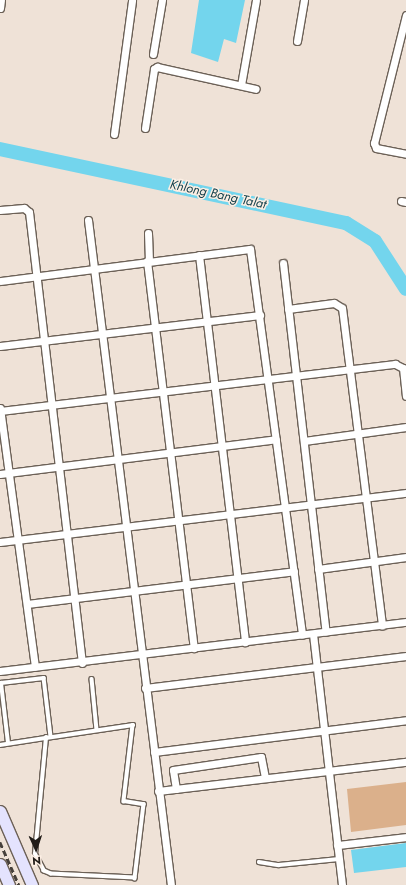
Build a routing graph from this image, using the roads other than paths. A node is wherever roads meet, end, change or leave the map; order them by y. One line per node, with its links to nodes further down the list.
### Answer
1 (1, 0): 6 (street)
2 (132, 0): 13 (street)
3 (162, 0): 9 (street)
4 (256, 0): 10 (street)
5 (304, 0): 8 (street)
6 (0, 8)
7 (406, 15): 14 (street)
8 (297, 42)
9 (153, 54)
10 (241, 85): 11 (street); 12 (street)
11 (256, 89)
12 (145, 128)
13 (114, 134)
14 (406, 154)
15 (0, 210): 22 (street)
16 (88, 220): 21 (street)
17 (148, 233): 19 (street)
18 (199, 255): 19 (street); 25 (street); 26 (street)
19 (148, 261): 21 (street); 27 (street)
20 (283, 263): 24 (street)
21 (94, 269): 22 (street); 28 (street)
22 (37, 277): 23 (street); 29 (street)
23 (0, 281)
24 (288, 310): 31 (street); 32 (street)
25 (260, 315): 26 (street); 33 (street)
26 (207, 322): 27 (street); 34 (street)
27 (155, 328): 28 (street); 35 (street)
28 (102, 334): 29 (street); 37 (street)
29 (45, 342): 30 (street); 38 (street)
30 (0, 346)
31 (351, 370): 32 (street); 36 (street); 42 (street)
32 (296, 376): 33 (street); 44 (street)
33 (268, 380): 34 (street); 43 (street)
34 (215, 386): 35 (street); 45 (street)
35 (163, 392): 37 (street); 46 (street)
36 (406, 396)
37 (110, 399): 38 (street); 47 (street)
38 (52, 406): 40 (street); 48 (street)
39 (0, 408): 40 (street)
40 (0, 411): 49 (street)
41 (406, 427): 42 (street)
42 (358, 433): 44 (street); 52 (street)
43 (276, 439): 45 (street); 54 (street)
44 (304, 441): 53 (street)
45 (222, 447): 46 (street); 55 (street)
46 (170, 453): 47 (street); 56 (street)
47 (117, 461): 48 (street); 57 (street)
48 (60, 468): 49 (street); 58 (street)
49 (9, 473): 50 (street); 59 (street)
50 (0, 474)
51 (406, 493): 52 (street)
52 (367, 498): 53 (street); 62 (street)
53 (311, 504): 54 (street); 63 (street)
54 (285, 507): 55 (street); 64 (street)
55 (230, 514): 56 (street); 65 (street)
56 (178, 520): 57 (street); 66 (street)
57 (126, 527): 58 (street); 67 (street)
58 (68, 535): 59 (street); 68 (street)
59 (18, 540): 60 (street); 69 (street)
60 (0, 542)
61 (406, 557): 62 (street)
62 (375, 561): 63 (street); 71 (street)
63 (318, 569): 72 (street)
64 (294, 571): 65 (street); 74 (street)
65 (238, 578): 66 (street); 75 (street)
66 (186, 584): 67 (street); 76 (street)
67 (133, 591): 68 (street); 77 (street)
68 (75, 599): 69 (street); 79 (street)
69 (27, 604): 80 (street)
70 (406, 622): 71 (street)
71 (382, 625): 72 (street)
72 (326, 632): 73 (street)
73 (313, 634): 74 (street); 81 (street)
74 (302, 635): 75 (street)
75 (245, 642): 76 (street)
76 (194, 648): 77 (street)
77 (141, 655): 79 (street); 84 (street)
78 (406, 656): 81 (street)
79 (82, 663): 80 (street)
80 (35, 667): 82 (street)
81 (318, 667): 84 (street); 87 (street)
82 (0, 671)
83 (92, 679): 86 (lane)
84 (145, 688): 92 (street)
85 (406, 720): 87 (street)
86 (97, 730): 88 (lane); 89 (lane)
87 (324, 730): 92 (street); 94 (street)
88 (51, 737): 89 (lane); 90 (lane)
89 (46, 738): 90 (lane)
90 (8, 743): 91 (lane)
91 (0, 745)
92 (154, 752): 97 (street)
93 (406, 762): 94 (street)
94 (328, 771): 95 (street); 100 (street)
95 (264, 778): 96 (street); 96 (street)
96 (176, 789): 97 (street)
97 (158, 791): 106 (street)
98 (0, 812): 105 (main road)
99 (406, 837): 100 (street)
100 (337, 845): 101 (street)
101 (339, 859): 102 (lane); 107 (street)
102 (259, 862)
103 (0, 864): 104 (main road)
104 (9, 885)
105 (32, 885)
106 (171, 885)
107 (342, 885)

